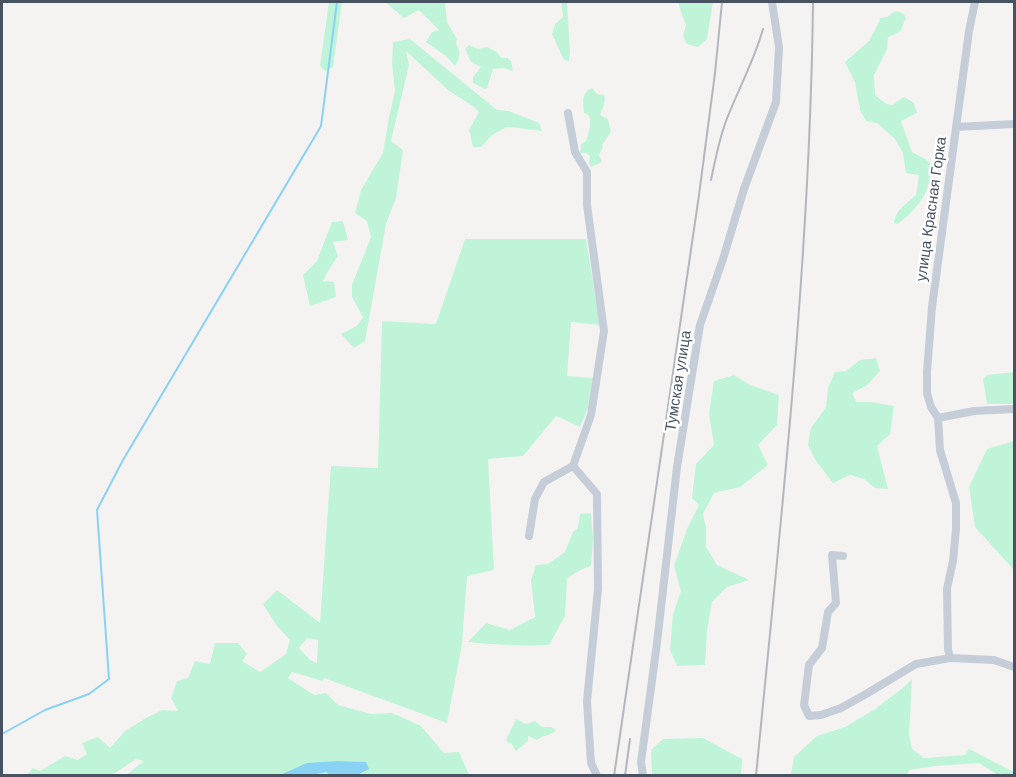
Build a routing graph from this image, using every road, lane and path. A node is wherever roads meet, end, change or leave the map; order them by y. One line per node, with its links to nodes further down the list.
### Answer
1 (772, 2): 14 (street, Тумская улица)
2 (975, 2): 5 (street, улица Красная Горка)
3 (568, 113): 8 (street)
4 (1014, 124): 5 (street)
5 (956, 128): 7 (street, улица Красная Горка)
6 (1014, 409): 7 (street)
7 (938, 418): 11 (street, улица Красная Горка)
8 (573, 466): 9 (street); 13 (street)
9 (529, 536)
10 (843, 556): 11 (street)
11 (950, 658): 12 (street)
12 (1014, 666)
13 (597, 776)
14 (643, 776)

